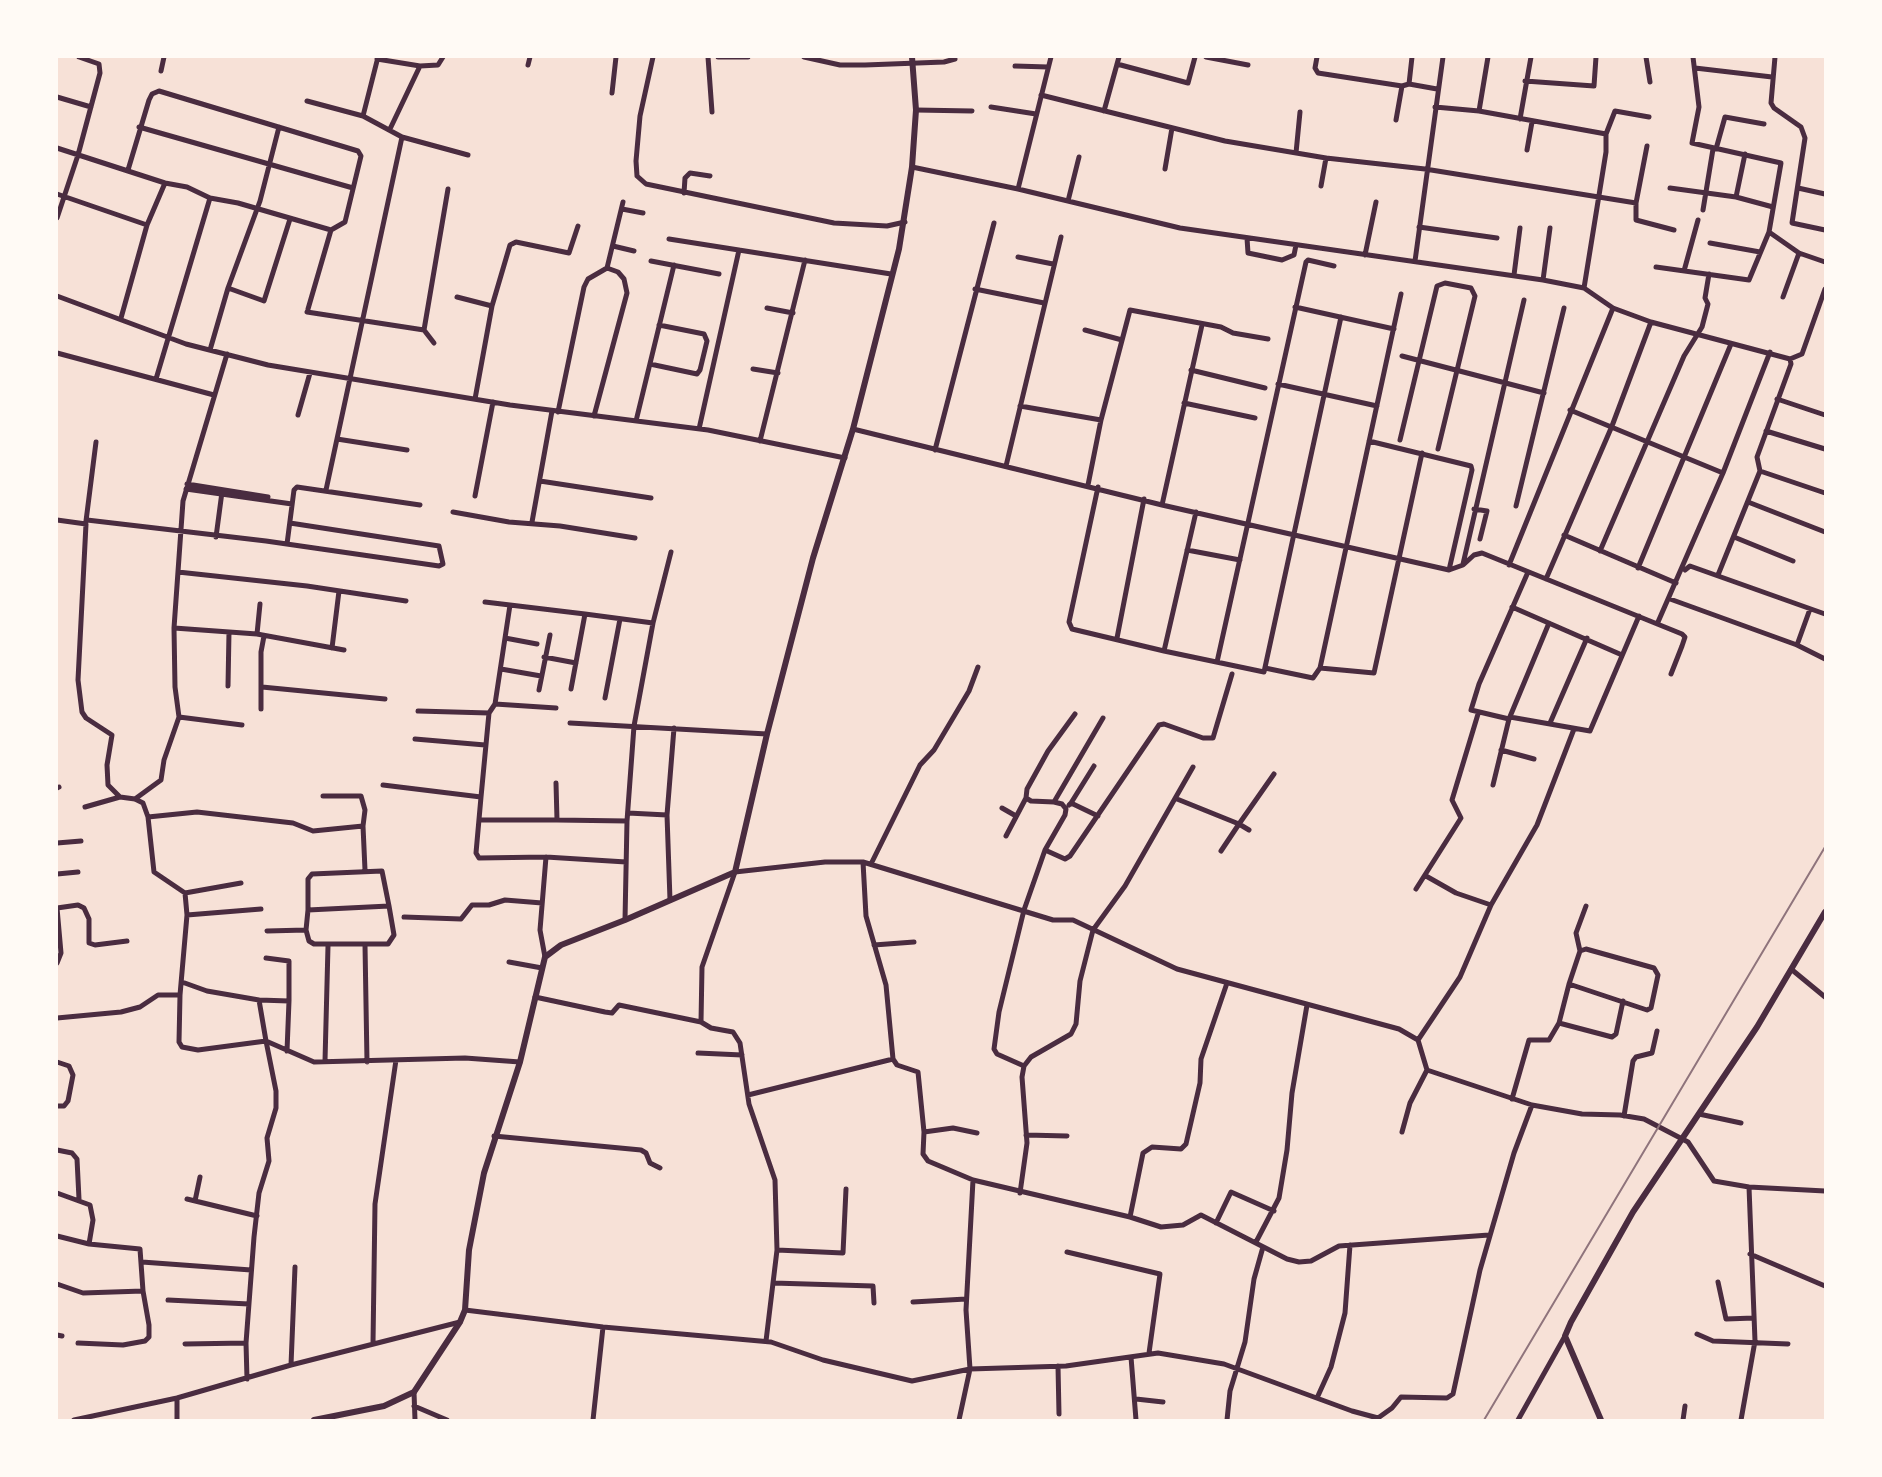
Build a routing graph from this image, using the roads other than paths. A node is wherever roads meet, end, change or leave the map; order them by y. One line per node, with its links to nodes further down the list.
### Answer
1 (79, 57): 46 (street)
2 (164, 57): 36 (street)
3 (443, 57): 32 (street)
4 (530, 57): 30 (street)
5 (616, 57): 42 (street)
6 (652, 57): 91 (street)
7 (708, 57): 53 (street)
8 (718, 57): 9 (street)
9 (726, 57): 10 (street)
10 (748, 57)
11 (804, 57): 28 (street)
12 (1051, 57): 34 (street)
13 (1119, 57): 29 (street)
14 (1195, 57): 29 (street)
15 (1206, 57): 31 (street)
16 (1317, 57): 40 (street)
17 (1412, 57): 40 (street)
18 (1443, 57): 41 (street)
19 (1488, 57): 52 (street)
20 (1531, 57): 21 (street); 38 (street)
21 (1537, 57)
22 (1596, 57): 38 (street)
23 (1646, 57): 39 (street)
24 (1693, 57): 35 (street)
25 (1775, 57): 37 (street)
26 (377, 58): 32 (street); 56 (street)
27 (955, 59): 28 (street)
28 (912, 60): 49 (street)
29 (1117, 64): 51 (street)
30 (528, 65)
31 (1248, 65)
32 (420, 66): 65 (street)
33 (1015, 66): 34 (street)
34 (1048, 67): 43 (street)
35 (1695, 68): 37 (street); 70 (street)
36 (161, 70)
37 (1772, 76): 88 (street)
38 (1525, 81): 59 (street)
39 (1650, 82)
40 (1406, 85): 41 (street); 58 (street)
41 (1437, 89): 47 (street)
42 (612, 93)
43 (1041, 95): 51 (street); 55 (street)
44 (57, 97): 46 (street)
45 (308, 101): 56 (street)
46 (91, 107): 74 (street)
47 (1435, 107): 52 (street); 81 (street)
48 (991, 108): 55 (street)
49 (916, 110): 50 (street); 79 (street)
50 (972, 111)
51 (1104, 111): 64 (street)
52 (1479, 111): 59 (street)
53 (712, 112)
54 (1300, 112): 72 (street)
55 (1036, 114): 90 (street)
56 (363, 116): 65 (street)
57 (1648, 117): 66 (street)
58 (1396, 120)
59 (1520, 120): 60 (street)
60 (1532, 122): 66 (street); 71 (street)
61 (1764, 124): 70 (street)
62 (139, 127): 63 (street); 78 (street); 82 (street)
63 (279, 127): 78 (street); 86 (street)
64 (1172, 128): 72 (street); 80 (street)
65 (390, 129): 67 (street)
66 (1606, 134): 95 (street)
67 (402, 137): 75 (street); 165 (street)
68 (1647, 146): 100 (street)
69 (57, 148): 74 (street)
70 (1715, 149): 73 (street); 92 (street)
71 (1527, 150)
72 (1296, 153): 77 (street)
73 (1745, 154): 96 (street); 101 (street)
74 (78, 155): 82 (street); 94 (street)
75 (468, 155)
76 (1079, 157): 98 (street)
77 (1326, 158): 81 (street); 85 (street)
78 (269, 165): 86 (street); 102 (street)
79 (912, 167): 90 (street); 108 (street)
80 (1165, 169)
81 (1425, 169): 95 (street); 112 (street)
82 (128, 170): 84 (street)
83 (710, 176): 91 (street)
84 (165, 183): 97 (street); 110 (street)
85 (1321, 186)
86 (353, 188): 115 (street)
87 (1670, 188): 92 (street)
88 (1798, 188): 93 (street); 117 (street)
89 (448, 189): 170 (street)
90 (1018, 189): 98 (street)
91 (684, 193): 108 (street)
92 (1705, 193): 96 (street); 103 (street)
93 (1825, 194)
94 (60, 195): 105 (street); 110 (street)
95 (1598, 196): 100 (street); 148 (street)
96 (1736, 197): 101 (street)
97 (210, 198): 102 (street); 173 (street)
98 (1068, 201): 122 (street)
99 (1376, 202): 130 (street)
100 (1636, 203): 116 (street)
101 (1773, 207): 118 (street)
102 (255, 210): 106 (street); 147 (street)
103 (1703, 210)
104 (643, 213): 124 (street)
105 (57, 218)
106 (290, 219): 115 (street); 147 (street)
107 (1698, 220): 141 (street)
108 (905, 222): 143 (street)
109 (993, 223): 149 (street)
110 (147, 225): 164 (street)
111 (578, 226): 157 (street)
112 (1419, 226): 120 (street); 134 (street)
113 (1520, 228): 145 (street)
114 (1550, 228): 146 (street)
115 (331, 230): 165 (street)
116 (1674, 230)
117 (1825, 230)
118 (1769, 232): 128 (street); 129 (street)
119 (1061, 237): 136 (street)
120 (1497, 238)
121 (669, 239): 126 (street)
122 (1246, 242): 125 (street); 125 (street)
123 (1710, 243): 128 (street)
124 (613, 246): 127 (street); 140 (street)
125 (1295, 248): 130 (street)
126 (739, 250): 132 (street); 214 (street)
127 (634, 251)
128 (1760, 252): 144 (street)
129 (1798, 253): 135 (street); 154 (street)
130 (1365, 255): 134 (street)
131 (1018, 257): 136 (street)
132 (805, 260): 143 (street); 162 (street)
133 (651, 261): 137 (street)
134 (1414, 261): 145 (street)
135 (1825, 262)
136 (1053, 264): 156 (street)
137 (674, 265): 142 (street); 167 (street)
138 (1334, 266): 158 (street)
139 (1656, 267): 141 (street)
140 (608, 268): 206 (street); 209 (street)
141 (1684, 271): 144 (street)
142 (719, 274)
143 (891, 274): 215 (street)
144 (1709, 274): 172 (street)
145 (1514, 275): 146 (street)
146 (1543, 280): 148 (street)
147 (228, 288): 178 (street)
148 (1584, 288): 161 (street)
149 (975, 289): 156 (street); 226 (street)
150 (1825, 289): 183 (street)
151 (1401, 294): 169 (street)
152 (57, 296): 164 (street)
153 (457, 297): 157 (street)
154 (1783, 297)
155 (1524, 300): 193 (street)
156 (1044, 303): 203 (street)
157 (492, 306): 199 (street)
158 (1295, 307): 163 (street); 194 (street)
159 (767, 308): 162 (street)
160 (1564, 308): 196 (street)
161 (1613, 308): 166 (street); 205 (street)
162 (793, 313): 190 (street)
163 (1341, 317): 169 (street); 197 (street)
164 (121, 318): 173 (street)
165 (363, 321): 170 (street); 192 (street)
166 (1651, 322): 172 (street); 213 (street)
167 (659, 325): 185 (street); 185 (street)
168 (1202, 325): 174 (street); 175 (street); 187 (street)
169 (1394, 329): 204 (street)
170 (424, 330): 176 (street)
171 (1085, 330): 175 (street)
172 (1698, 334): 177 (street); 219 (street)
173 (168, 338): 178 (street); 191 (street)
174 (1268, 339)
175 (1122, 340): 211 (street)
176 (434, 343)
177 (1731, 344): 180 (street); 228 (street)
178 (210, 350): 181 (street)
179 (57, 352): 191 (street)
180 (1770, 352): 183 (street); 232 (street)
181 (226, 354): 189 (street); 198 (street)
182 (1402, 356): 184 (street)
183 (1790, 359): 200 (street)
184 (1420, 361): 188 (street); 188 (street); 218 (street)
185 (650, 364): 212 (street)
186 (753, 369): 190 (street)
187 (1191, 370): 195 (street); 202 (street)
188 (1457, 370): 193 (street); 223 (street)
189 (309, 372): 192 (street); 207 (street)
190 (778, 373): 220 (street)
191 (156, 379): 198 (street)
192 (351, 379): 199 (street); 217 (street)
193 (1504, 382): 196 (street); 248 (street)
194 (1278, 384): 197 (street); 255 (street)
195 (1265, 388)
196 (1544, 393): 247 (street)
197 (1324, 394): 204 (street); 258 (street)
198 (214, 395): 235 (street)
199 (475, 399): 201 (street)
200 (1777, 399): 208 (street); 216 (street)
201 (493, 402): 206 (street); 240 (street)
202 (1184, 403): 210 (street); 246 (street)
203 (1020, 406): 211 (street); 230 (street)
204 (1377, 406): 221 (street)
205 (1570, 410): 213 (street); 273 (street)
206 (555, 411): 209 (street); 233 (street)
207 (298, 415)
208 (1825, 415)
209 (594, 416): 212 (street)
210 (1255, 418)
211 (1101, 420): 234 (street)
212 (636, 421): 214 (street)
213 (1611, 426): 219 (street); 259 (street)
214 (699, 429): 220 (street)
215 (853, 429): 226 (street); 229 (street)
216 (1766, 431): 224 (street); 231 (street)
217 (337, 439): 225 (street); 237 (street)
218 (1400, 440)
219 (1647, 440): 228 (street); 267 (street)
220 (760, 441): 229 (street)
221 (1369, 441): 227 (street); 265 (street)
222 (96, 442): 252 (street)
223 (1438, 449)
224 (1825, 449)
225 (407, 450)
226 (935, 450): 230 (street)
227 (1422, 453): 269 (street); 275 (street)
228 (1685, 457): 232 (street); 274 (street)
229 (845, 458): 342 (street)
230 (1006, 466): 234 (street)
231 (1760, 471): 239 (street); 244 (street)
232 (1723, 473): 280 (street)
233 (540, 481): 241 (street); 254 (street)
234 (1088, 485): 236 (street)
235 (186, 486): 238 (street); 256 (street)
236 (1098, 487): 242 (street); 301 (street)
237 (326, 489): 243 (street); 245 (street)
238 (222, 492): 243 (street); 260 (street)
239 (1825, 494)
240 (475, 496)
241 (651, 498)
242 (1144, 500): 246 (street); 301 (street)
243 (293, 502): 253 (street)
244 (1748, 502): 257 (street); 261 (street)
245 (420, 505)
246 (1162, 505): 250 (street)
247 (1516, 506)
248 (1474, 509): 263 (street); 272 (street)
249 (453, 512): 254 (street)
250 (1196, 512): 255 (street); 266 (street)
251 (57, 520): 252 (street)
252 (86, 522): 256 (street); 354 (street)
253 (290, 522): 264 (street); 264 (street)
254 (532, 522): 262 (street)
255 (1248, 524): 258 (street); 270 (street)
256 (182, 532): 260 (street); 276 (street)
257 (1825, 532)
258 (1294, 534): 265 (street); 314 (street)
259 (1564, 535): 267 (street); 279 (street)
260 (216, 537): 264 (street)
261 (1734, 537): 271 (street); 278 (street)
262 (635, 538)
263 (1480, 539)
264 (287, 544)
265 (1346, 546): 269 (street); 315 (street)
266 (1187, 550): 270 (street); 307 (street)
267 (1600, 551): 274 (street)
268 (672, 552): 294 (street)
269 (1398, 559): 275 (street); 315 (street)
270 (1240, 560): 311 (street)
271 (1793, 561)
272 (1463, 565): 273 (street); 275 (street)
273 (1509, 565): 277 (street)
274 (1638, 568): 280 (street)
275 (1449, 570)
276 (178, 572): 281 (street); 296 (street)
277 (1528, 572): 279 (street); 287 (street)
278 (1718, 575): 282 (street); 288 (street)
279 (1545, 579): 291 (street)
280 (1676, 584): 282 (street)
281 (339, 591): 283 (street); 305 (street)
282 (1671, 600): 293 (street); 304 (street)
283 (406, 601)
284 (485, 602): 286 (street)
285 (260, 604): 298 (street)
286 (510, 605): 289 (street); 300 (street)
287 (1512, 607): 295 (street); 332 (street)
288 (1810, 609): 290 (street); 304 (street)
289 (585, 614): 292 (street); 312 (street)
290 (1825, 615)
291 (1639, 616): 293 (street); 308 (street)
292 (620, 619): 294 (street); 324 (street)
293 (1658, 622): 318 (street)
294 (653, 623): 339 (street)
295 (1549, 623): 302 (street); 335 (street)
296 (174, 628): 297 (street); 333 (street)
297 (229, 632): 298 (street); 320 (street)
298 (261, 635): 305 (street); 321 (street)
299 (550, 635): 309 (street)
300 (505, 638): 303 (street); 316 (street)
301 (1117, 638): 307 (street)
302 (1587, 638): 308 (street); 337 (street)
303 (537, 644)
304 (1797, 645): 310 (street)
305 (332, 648): 306 (street)
306 (344, 650)
307 (1162, 650): 311 (street)
308 (1622, 655): 341 (street)
309 (544, 657): 312 (street); 319 (street)
310 (1825, 659)
311 (1217, 662): 314 (street)
312 (576, 663): 322 (street)
313 (978, 667): 383 (street)
314 (1265, 668): 315 (street)
315 (1320, 668)
316 (501, 669): 319 (street); 326 (street)
317 (1232, 674): 367 (street)
318 (1671, 674)
319 (541, 676): 323 (street)
320 (228, 686)
321 (262, 687): 325 (street); 328 (street)
322 (571, 689)
323 (539, 690)
324 (605, 698)
325 (385, 699)
326 (495, 704): 327 (street); 330 (street)
327 (556, 708)
328 (261, 709)
329 (418, 711): 330 (street)
330 (489, 713): 344 (street)
331 (1075, 714): 356 (street)
332 (1478, 714): 335 (street); 388 (street)
333 (179, 717): 338 (street); 357 (street)
334 (1103, 718): 359 (street)
335 (1509, 718): 337 (street); 345 (street)
336 (570, 723): 339 (street)
337 (1551, 723): 341 (street)
338 (242, 725)
339 (634, 726): 340 (street); 364 (street)
340 (675, 728): 342 (street); 365 (street)
341 (1574, 729): 394 (street)
342 (767, 734): 386 (street)
343 (416, 739): 344 (street)
344 (485, 745): 355 (street)
345 (1501, 750): 346 (street); 352 (street)
346 (1534, 759)
347 (1094, 766): 360 (street)
348 (1193, 767): 358 (street)
349 (1275, 774): 372 (street)
350 (556, 783): 370 (street)
351 (383, 785): 355 (street)
352 (1493, 785)
353 (322, 796): 373 (street)
354 (120, 797): 357 (street); 361 (street)
355 (481, 797): 369 (street)
356 (1026, 798): 359 (street); 366 (street)
357 (135, 799): 368 (street)
358 (1177, 800): 372 (street); 406 (street)
359 (1054, 801): 363 (street)
360 (1071, 803): 363 (street); 367 (street)
361 (86, 807)
362 (1002, 808): 366 (street)
363 (1066, 809): 378 (street)
364 (628, 813): 365 (street); 371 (street)
365 (667, 815): 392 (street)
366 (1016, 816): 375 (street)
367 (1098, 816): 378 (street)
368 (148, 817): 373 (street); 391 (street)
369 (481, 820): 370 (street); 380 (street)
370 (557, 820): 371 (street)
371 (627, 821): 381 (street)
372 (1239, 824): 374 (street); 379 (street)
373 (363, 826): 384 (street)
374 (1249, 830)
375 (1006, 836)
376 (81, 841): 377 (street)
377 (57, 843)
378 (1045, 850): 400 (street)
379 (1221, 851)
380 (546, 857): 381 (street); 393 (street)
381 (626, 862): 404 (street)
382 (863, 862): 383 (street); 386 (street); 411 (street)
383 (871, 864): 400 (street)
384 (365, 870): 395 (street); 399 (street)
385 (78, 872): 387 (street)
386 (735, 872): 392 (street); 431 (street)
387 (57, 874)
388 (1426, 876): 390 (street); 394 (street)
389 (241, 883): 391 (street)
390 (1416, 889)
391 (185, 892): 402 (street)
392 (670, 900): 404 (street)
393 (542, 903): 403 (street); 414 (street)
394 (1491, 905): 434 (street)
395 (389, 906): 399 (street); 410 (street)
396 (1586, 906): 413 (street)
397 (57, 908): 408 (street); 417 (street)
398 (261, 909): 402 (street)
399 (308, 910): 405 (street)
400 (1024, 910): 406 (street); 445 (street)
401 (1825, 912): 419 (street)
402 (188, 915): 420 (street)
403 (404, 917)
404 (626, 920): 414 (street)
405 (306, 930): 407 (street); 412 (street)
406 (1093, 930): 421 (street); 445 (street)
407 (267, 931)
408 (127, 941)
409 (914, 942): 411 (street)
410 (365, 945): 412 (street); 443 (street)
411 (874, 945): 439 (street)
412 (328, 946): 441 (street)
413 (1580, 951): 422 (street); 428 (street)
414 (545, 957): 418 (street)
415 (266, 958): 427 (street)
416 (509, 962): 418 (street)
417 (57, 963)
418 (542, 968): 424 (street)
419 (1791, 969): 425 (street); 451 (street)
420 (182, 982): 423 (street); 426 (street)
421 (1227, 983): 429 (street); 475 (street)
422 (1569, 984): 428 (street); 432 (street)
423 (180, 994): 430 (street); 435 (street)
424 (535, 997): 431 (street); 444 (street)
425 (1825, 997)
426 (259, 1000): 427 (street); 435 (street)
427 (289, 1001): 436 (street)
428 (1623, 1001): 432 (street)
429 (1307, 1005): 434 (street); 473 (street)
430 (57, 1018)
431 (701, 1022): 438 (street)
432 (1558, 1023): 448 (street)
433 (1657, 1031): 452 (street)
434 (1418, 1040): 446 (street)
435 (266, 1041): 436 (street); 474 (street)
436 (287, 1051): 441 (street)
437 (698, 1053): 438 (street)
438 (742, 1055): 447 (street)
439 (893, 1059): 447 (street); 454 (street)
440 (396, 1060): 443 (street); 444 (street); 509 (street)
441 (325, 1061): 443 (street)
442 (57, 1062): 450 (street)
443 (367, 1062)
444 (520, 1062): 458 (street)
445 (1024, 1066): 457 (street)
446 (1427, 1070): 448 (street); 455 (street)
447 (748, 1095): 483 (street)
448 (1512, 1099): 449 (street)
449 (1532, 1105): 452 (street); 477 (street)
450 (58, 1106)
451 (1699, 1114): 453 (street); 460 (street)
452 (1624, 1116): 460 (street)
453 (1741, 1123)
454 (924, 1132): 456 (street); 464 (street)
455 (1402, 1132)
456 (977, 1133)
457 (1026, 1135): 459 (street); 469 (street)
458 (494, 1136): 462 (street); 499 (street)
459 (1067, 1136)
460 (1683, 1138): 465 (street); 504 (street)
461 (57, 1150): 470 (street)
462 (660, 1168)
463 (200, 1177): 472 (street)
464 (973, 1180): 469 (street); 494 (street)
465 (1749, 1187): 467 (street); 485 (street)
466 (846, 1189): 483 (street)
467 (1825, 1191)
468 (57, 1193): 470 (street)
469 (1020, 1193): 475 (street)
470 (79, 1199): 480 (street)
471 (187, 1199): 472 (street)
472 (195, 1201): 474 (street)
473 (1274, 1211): 476 (street); 479 (street)
474 (257, 1216): 488 (street)
475 (1130, 1217): 476 (street)
476 (1216, 1223): 479 (street)
477 (1489, 1235): 481 (street); 521 (street)
478 (57, 1236): 480 (street)
479 (1256, 1242): 482 (street)
480 (89, 1244): 486 (street)
481 (1350, 1245): 482 (street); 521 (street)
482 (1263, 1247): 517 (street)
483 (777, 1250): 490 (street)
484 (1067, 1252): 512 (street)
485 (1750, 1254): 492 (street); 500 (street)
486 (142, 1262): 488 (street); 493 (street)
487 (295, 1267): 514 (street)
488 (251, 1270): 498 (street)
489 (1718, 1282): 500 (street)
490 (773, 1283): 497 (street); 505 (street)
491 (60, 1285): 493 (street)
492 (1825, 1286)
493 (143, 1291): 507 (street)
494 (966, 1299): 496 (street); 516 (street)
495 (168, 1300): 498 (street)
496 (913, 1302)
497 (874, 1303)
498 (249, 1304): 508 (street)
499 (465, 1310): 501 (street); 502 (street)
500 (1754, 1318): 506 (street)
501 (460, 1322): 509 (street); 519 (street)
502 (603, 1327): 505 (street); 532 (street)
503 (1697, 1334): 506 (street)
504 (1565, 1336): 536 (street); 537 (street)
505 (766, 1341): 516 (street)
506 (1755, 1341): 511 (street); 539 (street)
507 (78, 1343)
508 (246, 1343): 510 (street); 518 (street)
509 (373, 1343): 514 (street)
510 (185, 1344)
511 (1788, 1344)
512 (1149, 1353): 513 (street); 517 (street)
513 (1131, 1357): 515 (street); 522 (street)
514 (291, 1365): 518 (street)
515 (1058, 1366): 516 (street); 526 (street)
516 (969, 1369): 533 (street)
517 (1238, 1369): 521 (street); 535 (street)
518 (247, 1379): 520 (street)
519 (414, 1392): 524 (street); 529 (street)
520 (177, 1398): 527 (street); 528 (street)
521 (1317, 1398)
522 (1136, 1399): 523 (street); 534 (street)
523 (1163, 1402)
524 (414, 1406): 530 (street); 531 (street)
525 (1685, 1406): 538 (street)
526 (1059, 1414)
527 (74, 1420)
528 (177, 1420)
529 (314, 1420)
530 (415, 1420)
531 (447, 1420)
532 (593, 1420)
533 (959, 1420)
534 (1136, 1420)
535 (1227, 1420)
536 (1518, 1420)
537 (1601, 1420)
538 (1683, 1420)
539 (1741, 1420)

